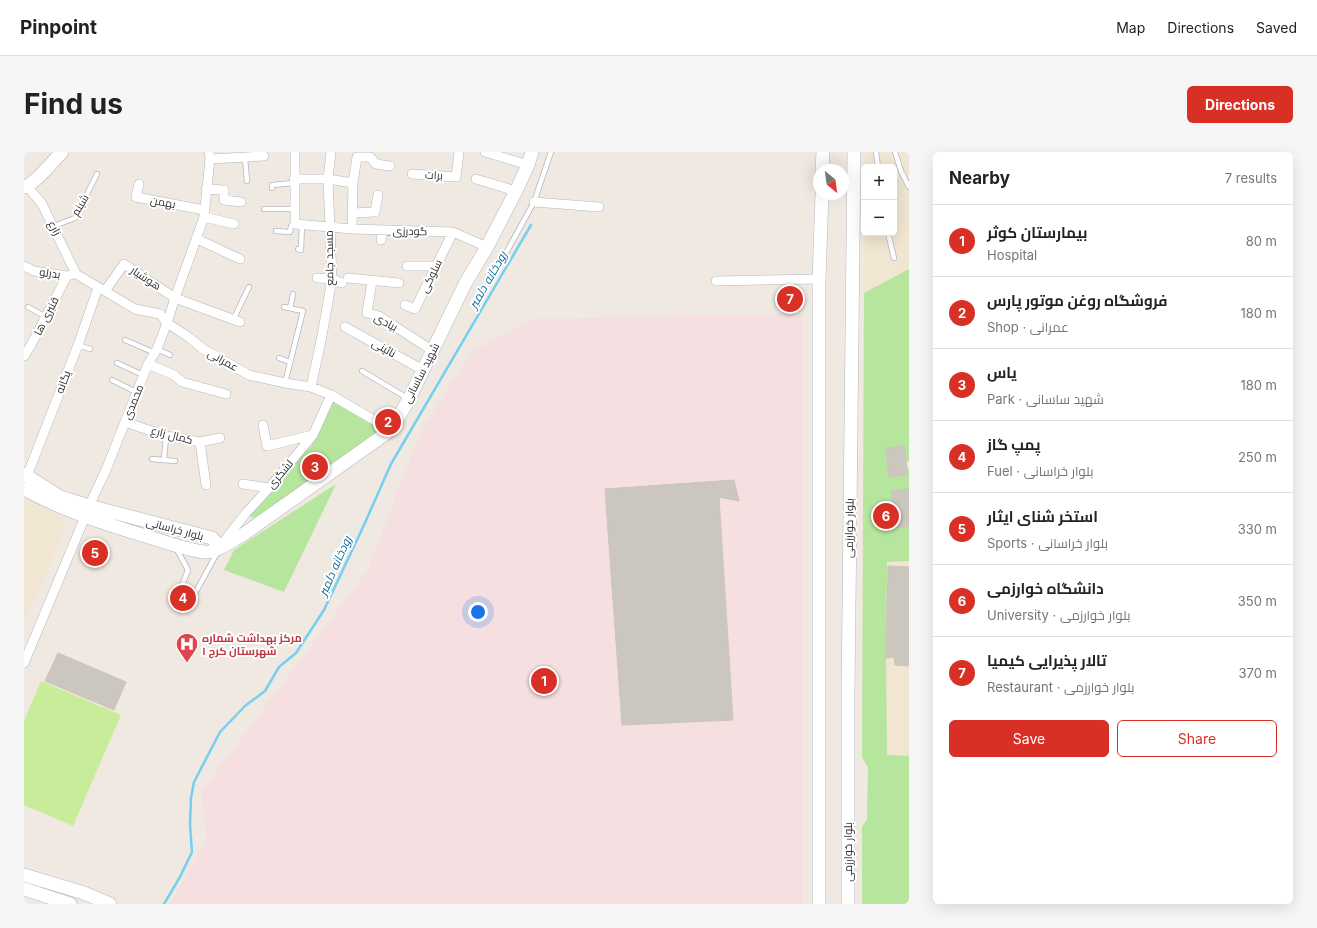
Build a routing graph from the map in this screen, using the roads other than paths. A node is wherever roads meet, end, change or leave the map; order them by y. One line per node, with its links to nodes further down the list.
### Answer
1 (62, 152): 27 (main road)
2 (295, 152): 24 (street)
3 (331, 152): 21 (street, مسجد جامع)
4 (459, 152): 20 (street, برات)
5 (485, 152): 17 (street)
6 (532, 152): 17 (main road, شهید ساسانی)
7 (551, 152): 35 (lane)
8 (823, 152): 15 (main road)
9 (854, 152): 125 (main road, بلوار خوارزمی)
10 (876, 152): 16 (lane)
11 (895, 152): 28 (lane)
12 (209, 155): 14 (street); 30 (street, محمدی)
13 (264, 156): 14 (street)
14 (245, 158): 23 (lane)
15 (822, 164)
16 (878, 164)
17 (528, 165): 31 (main road, شهید ساسانی)
18 (390, 166): 25 (street)
19 (97, 174): 43 (lane, شبنم)
20 (412, 174)
21 (328, 179): 24 (street); 25 (street); 44 (street, مسجد جامع)
22 (476, 179): 31 (street)
23 (247, 181)
24 (294, 181): 29 (lane); 38 (street)
25 (353, 183): 40 (street)
26 (139, 184): 39 (street, بهمن)
27 (26, 187): 43 (street, زارع)
28 (909, 187)
29 (272, 188)
30 (206, 189): 34 (street); 39 (street, محمدی)
31 (516, 191): 52 (main road, شهید ساسانی)
32 (378, 195): 40 (street)
33 (822, 200): 64 (main road)
34 (241, 202)
35 (534, 202): 36 (street); 54 (lane)
36 (599, 207)
37 (264, 209): 38 (lane)
38 (295, 209): 42 (street)
39 (204, 213): 41 (street); 50 (street, محمدی)
40 (352, 213): 45 (street)
41 (234, 224)
42 (299, 224): 44 (street, گودرزی); 47 (lane); 53 (lane)
43 (54, 226): 60 (street, زارع)
44 (329, 227): 45 (street, گودرزی); 63 (street, مسجد جامع)
45 (352, 229): 46 (street, گودرزی)
46 (383, 230): 48 (street, گودرزی); 51 (street)
47 (276, 231)
48 (453, 232): 52 (street, گودرزی); 59 (street, سلوکی)
49 (889, 236): 55 (lane)
50 (197, 239): 56 (street); 71 (street, محمدی)
51 (382, 240)
52 (487, 247): 84 (main road, شهید ساسانی)
53 (298, 250)
54 (506, 253)
55 (894, 258)
56 (240, 259)
57 (24, 266): 61 (street, بدرلو)
58 (407, 266): 59 (street)
59 (436, 266): 72 (street, سلوکی)
60 (76, 274): 61 (street, بدرلو); 69 (street)
61 (67, 276): 76 (street, قنبری ها)
62 (317, 278): 63 (street)
63 (332, 279): 65 (street); 96 (street, مسجد جامع)
64 (819, 279): 66 (street); 122 (main road)
65 (372, 281): 67 (street); 84 (street, بیادی)
66 (716, 281)
67 (399, 283)
68 (249, 287): 77 (lane)
69 (102, 289): 71 (street, هوشیار); 78 (street); 81 (street, یگانه)
70 (293, 294): 75 (lane)
71 (175, 298): 77 (street); 78 (street, محمدی)
72 (405, 304)
73 (28, 307): 76 (lane)
74 (284, 307): 75 (lane)
75 (290, 308): 89 (lane)
76 (46, 317): 86 (street, قنبری ها)
77 (237, 321)
78 (167, 323): 83 (street, محمدی); 95 (street, عمرانی)
79 (345, 327): 91 (street, نائینی)
80 (126, 340): 83 (lane)
81 (78, 345): 82 (lane); 111 (street, یگانه)
82 (90, 349)
83 (156, 351): 85 (lane); 90 (street, محمدی)
84 (433, 351): 91 (main road, شهید ساسانی)
85 (170, 355)
86 (24, 356)
87 (279, 358): 89 (lane)
88 (117, 362): 93 (lane)
89 (290, 362): 95 (lane)
90 (148, 364): 93 (street, محمدی); 98 (street)
91 (423, 370): 100 (main road, شهید ساسانی)
92 (362, 371): 100 (lane)
93 (143, 375): 97 (street, محمدی)
94 (112, 380): 97 (lane)
95 (285, 383): 96 (street, عمرانی)
96 (312, 387): 99 (street, عمرانی)
97 (138, 393): 101 (street, محمدی)
98 (226, 394)
99 (331, 395): 103 (street, عمرانی); 104 (street, لشگری)
100 (409, 399): 103 (main road, شهید ساسانی)
101 (125, 422): 105 (street, کمال زارع); 116 (street, محمدی)
102 (263, 425): 104 (street)
103 (391, 430): 118 (main road, شهید ساسانی)
104 (313, 435): 114 (street, لشگری)
105 (166, 436): 107 (street, کمال زارع); 109 (lane)
106 (220, 438): 107 (street, کمال زارع)
107 (200, 442): 113 (street)
108 (152, 459): 109 (lane)
109 (164, 460): 110 (lane)
110 (175, 461)
111 (25, 475): 116 (main road, بلوار خراسانی)
112 (243, 484): 114 (street)
113 (206, 485)
114 (269, 488): 118 (street, لشگری)
115 (24, 489): 116 (main road, بلوار خراسانی)
116 (87, 512): 117 (main road, بلوار خراسانی); 118 (main road, بلوار خراسانی); 119 (street, محمدی)
117 (174, 545): 118 (main road, بلوار خراسانی); 118 (lane)
118 (220, 547)
119 (24, 663)
120 (24, 874): 124 (main road)
121 (24, 889): 123 (main road)
122 (817, 901)
123 (65, 903)
124 (110, 904)
125 (848, 904)

